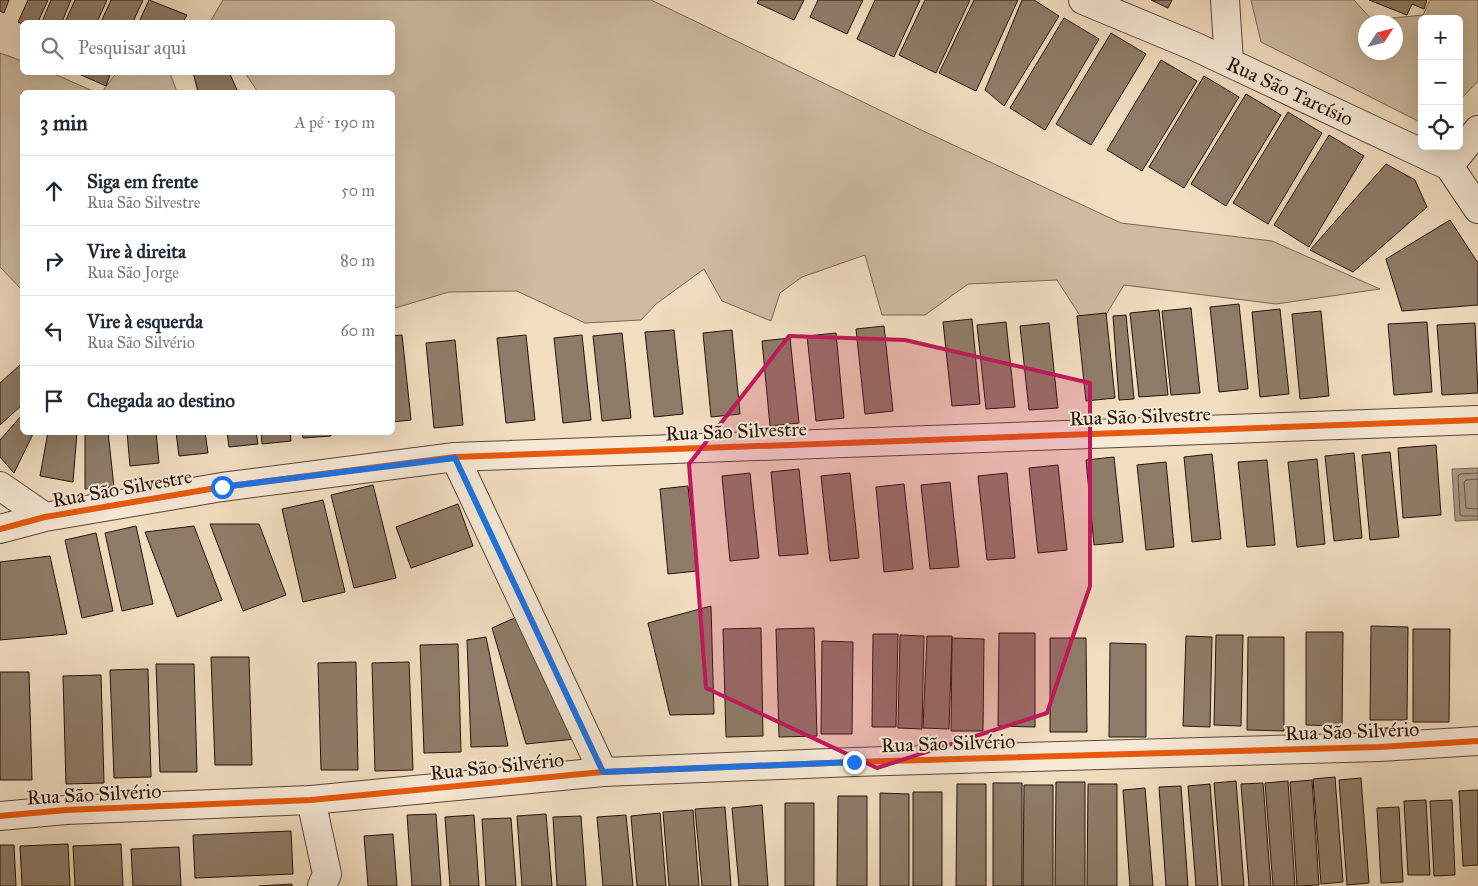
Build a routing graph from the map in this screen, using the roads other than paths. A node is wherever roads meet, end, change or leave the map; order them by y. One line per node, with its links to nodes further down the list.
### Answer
1 (1083, 0): 3 (street, Rua São Tarcísio)
2 (1225, 0): 3 (street)
3 (1229, 62): 5 (street, Rua São Tarcísio)
4 (1478, 130): 5 (street)
5 (1449, 166): 6 (street)
6 (1478, 209)
7 (1478, 420): 8 (street, Rua São Silvestre)
8 (455, 458): 10 (street, Rua São Silvestre); 13 (street)
9 (0, 486): 10 (street)
10 (45, 517): 11 (street, Rua São Silvestre)
11 (0, 529)
12 (1478, 741): 13 (street, Rua São Silvério)
13 (603, 772): 14 (street, Rua São Silvério)
14 (311, 800): 15 (street, Rua São Silvério); 16 (street)
15 (0, 816)
16 (322, 886)

